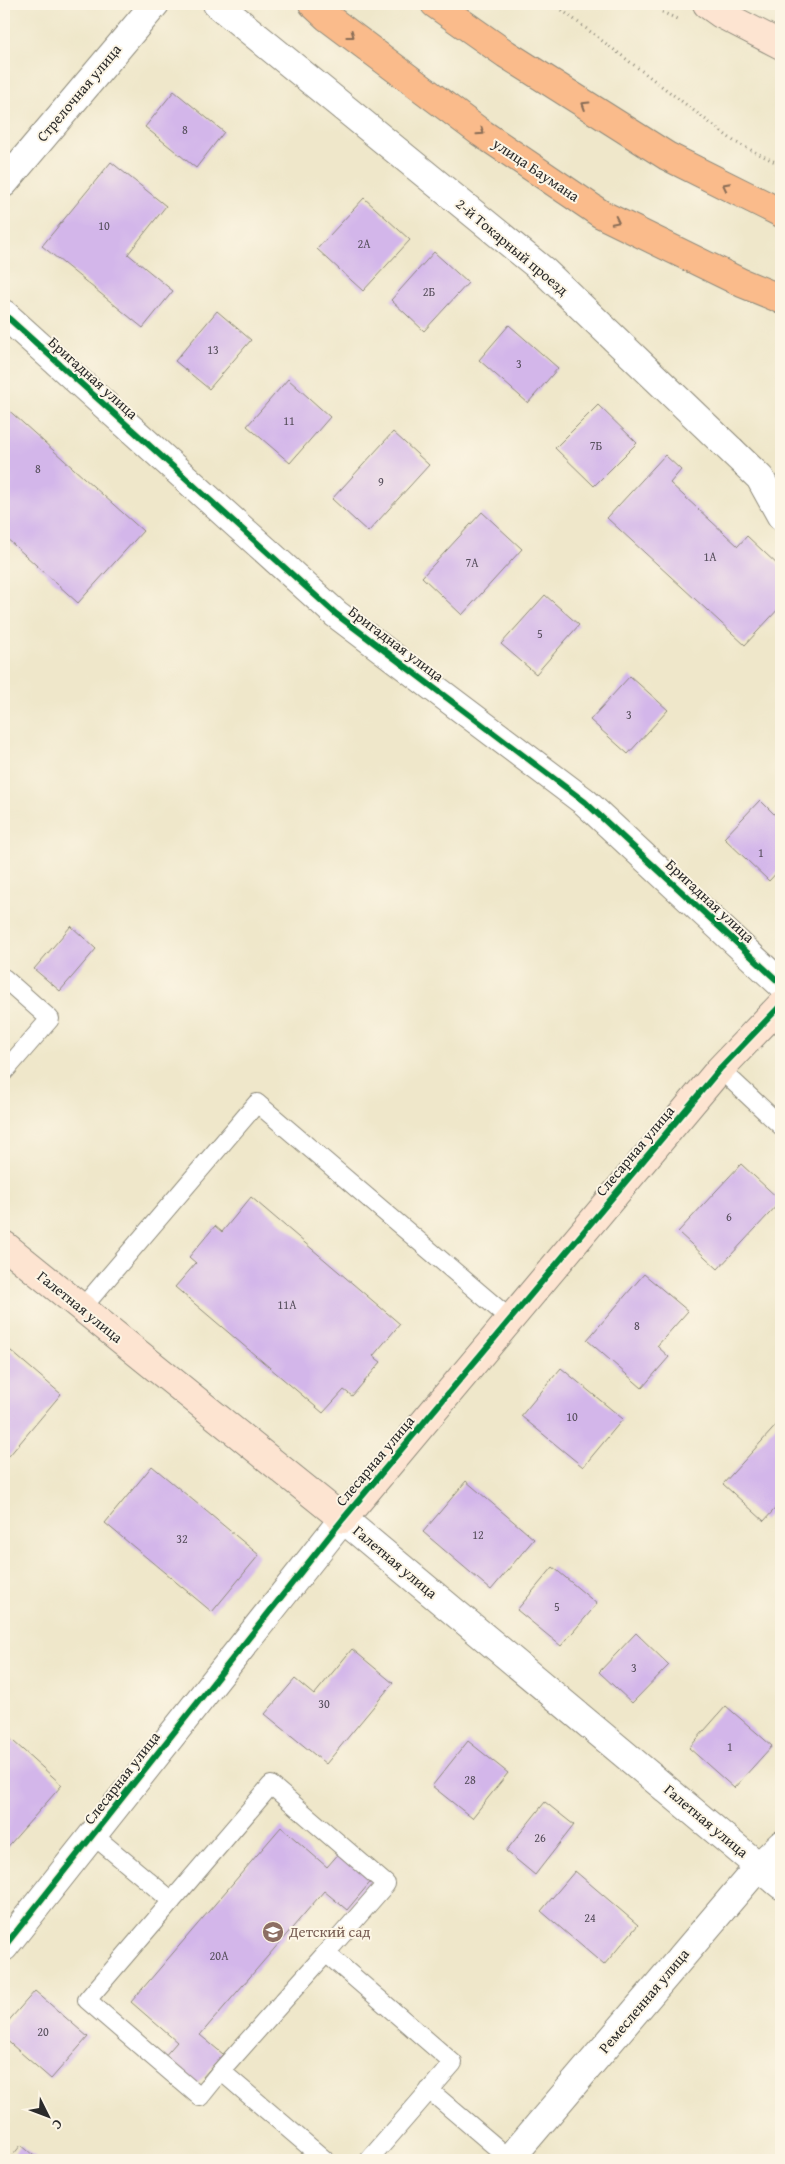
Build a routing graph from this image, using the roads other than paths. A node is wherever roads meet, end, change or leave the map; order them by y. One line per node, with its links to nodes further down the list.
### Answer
1 (155, 4): 7 (street, Стрелочная улица)
2 (217, 4): 11 (street, 2-й Токарный проезд)
3 (313, 4): 9 (main road, улица Баумана, one-way to 9)
4 (435, 4): 8 (main road, one-way to 4)
5 (714, 7): 6 (street)
6 (781, 45)
7 (4, 183)
8 (775, 210)
9 (781, 299)
10 (4, 314): 13 (street, Бригадная улица)
11 (781, 516)
12 (4, 978): 16 (lane)
13 (781, 984)
14 (781, 1005): 15 (street, Слесарная улица)
15 (720, 1069): 17 (lane); 20 (street, Слесарная улица)
16 (4, 1072)
17 (781, 1126)
18 (4, 1245): 19 (street, Галетная улица)
19 (82, 1308): 20 (lane); 21 (street, Галетная улица)
20 (510, 1319): 21 (street, Слесарная улица)
21 (343, 1518): 22 (street, Слесарная улица); 24 (street, Галетная улица)
22 (93, 1834): 26 (lane); 27 (street, Слесарная улица)
23 (781, 1845): 24 (street, Ремесленная улица)
24 (759, 1866): 25 (street, Галетная улица); 33 (street, Ремесленная улица)
25 (781, 1885)
26 (172, 1901): 28 (lane); 29 (lane)
27 (4, 1947)
28 (326, 1953): 29 (lane); 30 (lane)
29 (222, 2071): 31 (lane)
30 (429, 2090): 32 (lane); 33 (lane)
31 (325, 2160)
32 (369, 2160)
33 (509, 2160)

